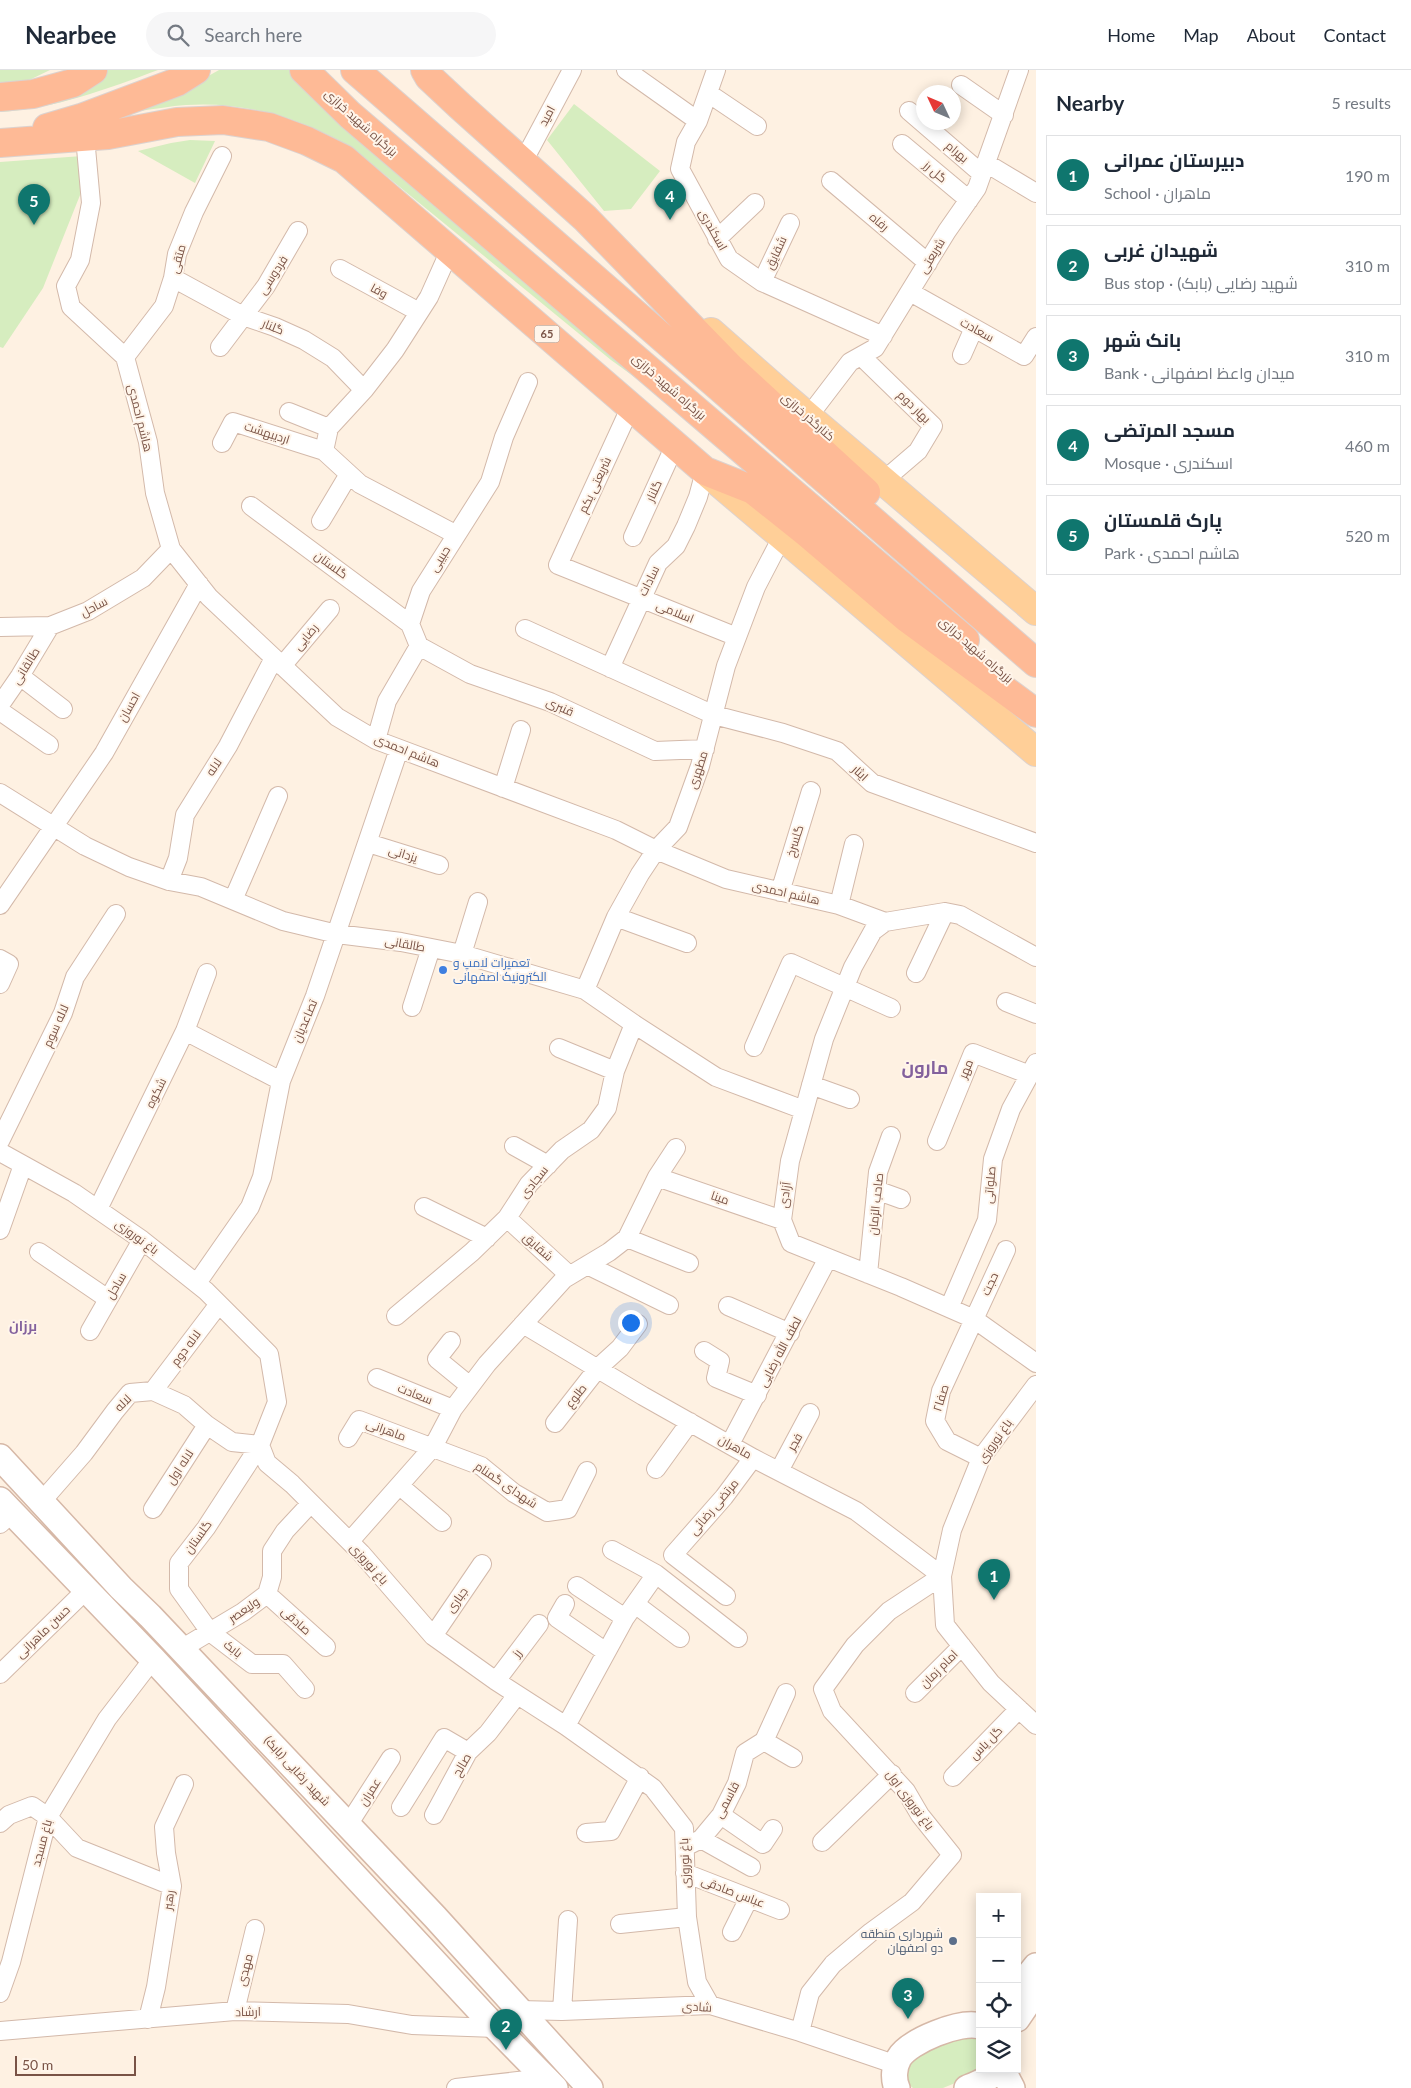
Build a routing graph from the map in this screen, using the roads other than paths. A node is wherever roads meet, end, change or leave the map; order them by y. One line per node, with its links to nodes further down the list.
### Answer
1 (93, 70): 12 (highway)
2 (196, 70): 18 (highway)
3 (304, 70): 79 (highway, بزرگراه شهید خرازی)
4 (355, 70): 76 (highway)
5 (572, 70): 21 (street, امید)
6 (626, 70): 15 (street)
7 (716, 70): 11 (street, اسکندری)
8 (1019, 70): 14 (street, شریعتی)
9 (429, 72): 21 (highway)
10 (961, 85): 14 (street)
11 (708, 93): 15 (street, اسکندری); 16 (street)
12 (0, 97)
13 (909, 111): 22 (street, بهرام)
14 (1004, 115): 22 (street, شریعتی)
15 (698, 121): 30 (street, اسکندری)
16 (757, 126)
17 (85, 137): 18 (highway, 65); 31 (highway, 65); 45 (street)
18 (0, 143)
19 (902, 144): 25 (street, گل رز)
20 (222, 156): 34 (street, متقی)
21 (523, 162): 27 (highway)
22 (984, 168): 24 (street); 25 (street, شریعتی)
23 (831, 181): 32 (street, رفاه)
24 (1036, 193)
25 (969, 200): 32 (street, شریعتی)
26 (755, 203): 30 (street)
27 (585, 218): 50 (main road, کنارگذر خرازی); 76 (highway)
28 (790, 223): 35 (street, شقایق)
29 (298, 231): 38 (street, فردوسی)
30 (718, 239): 35 (street, اسکندری)
31 (450, 250): 37 (street); 48 (highway, 65)
32 (928, 263): 36 (street, شریعتی)
33 (340, 270): 37 (street, وفا)
34 (173, 278): 38 (street, گلنار); 45 (street, متقی)
35 (762, 282): 40 (street, اسکندری)
36 (910, 292): 39 (street, سعادت); 40 (street, شریعتی)
37 (419, 312): 47 (street)
38 (243, 316): 42 (street, فردوسی); 47 (street, گلنار)
39 (974, 328): 41 (street, سعادت); 43 (street)
40 (883, 336): 44 (street, شریعتی)
41 (1036, 337)
42 (220, 347)
43 (962, 355)
44 (861, 356): 50 (street, شریعتی); 57 (street, بهار دوم)
45 (125, 357): 63 (street, هاشم احمدی)
46 (528, 382): 60 (street, حبیبی)
47 (364, 390): 51 (street)
48 (631, 406): 53 (highway, 65); 64 (street, شریعتی یکم)
49 (289, 412): 51 (street)
50 (808, 417): 57 (main road, کنارگذر خرازی)
51 (329, 428): 54 (street)
52 (222, 443): 54 (street, اردیبهشت)
53 (676, 445): 55 (highway, 65); 61 (street, گلنار)
54 (324, 451): 56 (street)
55 (705, 471): 62 (main road); 66 (street, سادات); 83 (highway, 65)
56 (349, 474): 59 (street); 60 (street)
57 (883, 481): 67 (main road, کنارگذر خرازی)
58 (251, 506): 69 (street, گلستان)
59 (321, 521)
60 (455, 534): 69 (street, حبیبی)
61 (633, 537)
62 (782, 537): 73 (street, مطهری); 90 (main road)
63 (171, 548): 65 (street, هاشم احمدی); 70 (street, ساحل)
64 (558, 564): 66 (street, اسلامی)
65 (198, 584): 75 (street, هاشم احمدی); 95 (street, احسان)
66 (641, 598): 73 (street, اسلامی); 77 (street, سادات)
67 (1034, 604)
68 (330, 609): 75 (street, رضایی)
69 (410, 624): 74 (street)
70 (50, 626): 71 (street, ساحل); 78 (street, طالقانی)
71 (0, 627)
72 (525, 629): 77 (street, ایثار)
73 (737, 636): 84 (street, مطهری)
74 (419, 646): 86 (street); 89 (street, قنبری)
75 (278, 662): 86 (street, هاشم احمدی); 101 (street, لاله)
76 (1036, 662)
77 (610, 668): 84 (street, ایثار)
78 (20, 676): 80 (street, طالقانی); 81 (street)
79 (1036, 701)
80 (0, 704)
81 (63, 709)
82 (0, 711): 87 (street)
83 (1036, 712)
84 (714, 715): 89 (street, مطهری); 97 (street, ایثار)
85 (521, 730): 91 (street)
86 (376, 740): 88 (street, هاشم احمدی)
87 (49, 745)
88 (399, 749): 91 (street, هاشم احمدی); 96 (street, تصاعدیان)
89 (705, 749): 99 (street, مطهری)
90 (1036, 752)
91 (503, 788): 99 (street, هاشم احمدی)
92 (811, 791): 102 (street, گلسرخ)
93 (0, 793): 95 (street, طالقانی)
94 (278, 796): 103 (street)
95 (54, 825): 101 (street, طالقانی); 105 (street, احسان)
96 (368, 843): 100 (street, یزدانی); 111 (street, تصاعدیان)
97 (1036, 843)
98 (854, 844): 106 (street)
99 (656, 850): 102 (street, هاشم احمدی); 109 (street, مطهری)
100 (438, 865)
101 (170, 882): 103 (street, طالقانی)
102 (780, 892): 106 (street, هاشم احمدی)
103 (233, 900): 111 (street, طالقانی)
104 (478, 902): 114 (street)
105 (0, 905)
106 (839, 905): 110 (street, هاشم احمدی)
107 (945, 912): 110 (street, هاشم احمدی); 115 (street, هاشم احمدی); 118 (street)
108 (116, 914): 137 (street, لاله سوم)
109 (616, 917): 112 (street); 121 (street, مطهری)
110 (886, 922): 120 (street, آزادی)
111 (337, 934): 113 (street, طالقانی); 132 (street, تصاعدیان)
112 (687, 943)
113 (431, 948): 114 (street, طالقانی); 123 (street)
114 (462, 954): 121 (street, طالقانی)
115 (1036, 957)
116 (4, 962): 119 (street)
117 (207, 973): 127 (street, شکوه)
118 (916, 973)
119 (0, 984)
120 (845, 988): 124 (street); 128 (street); 133 (street, آزادی)
121 (586, 990): 126 (street, طالقانی)
122 (1006, 1002): 125 (street)
123 (412, 1007)
124 (891, 1008)
125 (1036, 1014)
126 (634, 1024): 131 (street, سجادی); 135 (street, طالقانی)
127 (185, 1031): 132 (street); 148 (street, شکوه)
128 (754, 1047)
129 (559, 1048): 131 (street)
130 (1033, 1069): 138 (street, مهر); 167 (street, صلواتی)
131 (615, 1070): 142 (street, سجادی)
132 (281, 1081): 162 (street, تصاعدیان)
133 (812, 1085): 134 (street); 135 (street, آزادی)
134 (850, 1099)
135 (804, 1110): 150 (street, آزادی)
136 (891, 1136): 145 (street, صاحب الزمان)
137 (0, 1141)
138 (937, 1141)
139 (514, 1146): 142 (street)
140 (676, 1148): 144 (street)
141 (0, 1152): 143 (street, باغ نوروزی)
142 (548, 1164): 149 (street, سجادی)
143 (23, 1165): 148 (street, باغ نوروزی); 151 (street)
144 (657, 1177): 150 (street, مینا); 153 (street)
145 (876, 1190): 146 (street); 160 (street, صاحب الزمان)
146 (901, 1199)
147 (424, 1207): 152 (street)
148 (98, 1209): 154 (street, باغ نوروزی)
149 (507, 1218): 152 (street, سجادی); 161 (street, شقایق)
150 (782, 1220): 157 (street, آزادی)
151 (0, 1230)
152 (487, 1238): 168 (street, سجادی)
153 (627, 1238): 158 (street); 159 (street)
154 (142, 1240): 162 (street, باغ نوروزی); 163 (street, ساحل)
155 (1006, 1250): 169 (street, حجت)
156 (39, 1252): 163 (street)
157 (828, 1258): 160 (street, آزادی); 173 (street, لطف الله رضایی)
158 (689, 1264)
159 (587, 1265): 161 (street); 165 (street)
160 (868, 1274): 167 (street, آزادی)
161 (570, 1275): 170 (street)
162 (197, 1283): 164 (street, باغ نوروزی)
163 (108, 1299): 172 (street, ساحل)
164 (219, 1304): 181 (street, لاله دوم); 190 (street, باغ نوروزی)
165 (669, 1305)
166 (728, 1306): 173 (street)
167 (950, 1308): 169 (street, آزادی)
168 (396, 1316)
169 (974, 1319): 176 (street, آزادی); 194 (street, صفا۲)
170 (523, 1324): 177 (street, ماهران); 180 (street)
171 (638, 1324): 177 (street)
172 (90, 1332)
173 (790, 1333): 182 (street, لطف الله رضایی)
174 (451, 1341): 180 (street)
175 (704, 1351): 182 (street)
176 (1036, 1363)
177 (598, 1368): 185 (street, ماهران); 186 (street, طلوع)
178 (377, 1378): 183 (street, سعادت)
179 (1036, 1385): 194 (street, باغ نوروزی)
180 (470, 1386): 183 (street)
181 (153, 1391): 187 (street); 199 (street, لاله)
182 (757, 1395): 189 (street, لطف الله رضایی)
183 (453, 1410): 191 (street)
184 (810, 1412): 197 (street, فجر)
185 (690, 1422): 189 (street, ماهران); 195 (street)
186 (555, 1423)
187 (207, 1425): 190 (street); 201 (street, لاله اول)
188 (348, 1438): 191 (street, ماهرانی)
189 (730, 1444): 193 (street, ماهران)
190 (260, 1445): 200 (street, باغ نوروزی); 217 (street, گلستان)
191 (433, 1447): 196 (street, شهدای گمنام); 198 (street)
192 (0, 1457): 199 (main road, شهید رضایی (بابک))
193 (753, 1458): 197 (street, ماهران); 212 (street, مرتضی رضائی)
194 (981, 1458): 208 (street, باغ نوروزی)
195 (656, 1469)
196 (587, 1470)
197 (779, 1471): 208 (street, ماهران)
198 (400, 1486): 203 (street); 204 (street)
199 (42, 1501): 210 (main road, شهید رضایی (بابک))
200 (311, 1503): 204 (street, باغ نوروزی); 211 (street, ولیعصر)
201 (153, 1509)
202 (4, 1512): 213 (main road)
203 (442, 1522)
204 (350, 1542): 218 (street, باغ نوروزی)
205 (612, 1550): 207 (street)
206 (482, 1564): 218 (street, جباری)
207 (656, 1574): 215 (street); 220 (street)
208 (942, 1576): 221 (street); 239 (street, باغ نوروزی اول)
209 (577, 1586): 215 (street)
210 (121, 1588): 213 (main road); 223 (main road, شهید رضایی (بابک))
211 (267, 1594): 217 (street, ولیعصر); 222 (street, صادقی)
212 (726, 1596)
213 (95, 1598): 225 (main road); 226 (street, حسن ماهرانی)
214 (565, 1604): 224 (street)
215 (630, 1611): 219 (street); 224 (street)
216 (539, 1624): 227 (street, رز)
217 (210, 1632): 223 (street, ولیعصر); 228 (street, بابک)
218 (432, 1636): 227 (street, باغ نوروزی)
219 (680, 1638)
220 (738, 1638)
221 (962, 1646): 230 (street, امام زمان); 232 (street)
222 (326, 1647)
223 (181, 1648): 248 (main road, شهید رضایی (بابک))
224 (606, 1652): 234 (street)
225 (153, 1659): 246 (street, باغ مسجد); 274 (main road)
226 (0, 1674)
227 (496, 1681): 231 (street, باغ نوروزی)
228 (305, 1689)
229 (786, 1693): 235 (street, قاسمی)
230 (915, 1693)
231 (517, 1696): 234 (street, باغ نوروزی); 236 (street, صالح)
232 (1019, 1709): 233 (street); 241 (street, گل یاس)
233 (1036, 1725)
234 (566, 1726): 240 (street, باغ نوروزی)
235 (764, 1741): 238 (street); 244 (street, قاسمی)
236 (468, 1752): 243 (street); 245 (street, صالح)
237 (391, 1758): 248 (street, عمران)
238 (793, 1758)
239 (892, 1774): 251 (street); 276 (street, باغ نوروزی اول)
240 (640, 1777): 250 (street); 252 (street, باغ نوروزی)
241 (953, 1777)
242 (184, 1784): 255 (street, رهبر)
243 (401, 1807)
244 (721, 1814): 249 (street); 252 (street, قاسمی)
245 (434, 1816)
246 (48, 1817): 247 (street); 255 (street); 266 (street, باغ مسجد)
247 (0, 1823)
248 (348, 1825): 268 (main road, شهید رضایی (بابک))
249 (773, 1829)
250 (586, 1834)
251 (822, 1842)
252 (693, 1843): 253 (street); 254 (street, باغ نوروزی)
253 (751, 1867)
254 (686, 1873): 256 (street, عباس صادقی); 258 (street, باغ نوروزی)
255 (172, 1886): 272 (street, رهبر)
256 (749, 1898): 257 (street, عباس صادقی); 262 (street)
257 (780, 1910)
258 (687, 1917): 260 (street); 267 (street, باغ نوروزی)
259 (568, 1920): 270 (street)
260 (620, 1924)
261 (255, 1929): 269 (street, مهدی)
262 (732, 1932)
263 (1036, 1966): 264 (main road)
264 (1021, 1985)
265 (1036, 1992): 271 (main road)
266 (0, 1993)
267 (710, 2005): 270 (street, شادی); 276 (street, شادی)
268 (519, 2010): 270 (street, شادی); 282 (main road, شهید رضایی (بابک))
269 (235, 2011): 272 (street, ارشاد); 274 (street, ارشاد)
270 (562, 2011)
271 (1021, 2013)
272 (148, 2019): 275 (street, ارشاد)
273 (976, 2025): 279 (main road)
274 (496, 2028): 280 (main road)
275 (0, 2031)
276 (800, 2032): 279 (street, شادی)
277 (994, 2073): 283 (main road)
278 (1004, 2073): 284 (main road)
279 (891, 2079)
280 (550, 2083): 281 (street)
281 (456, 2088)
282 (590, 2088)
283 (967, 2088)
284 (1012, 2088)

